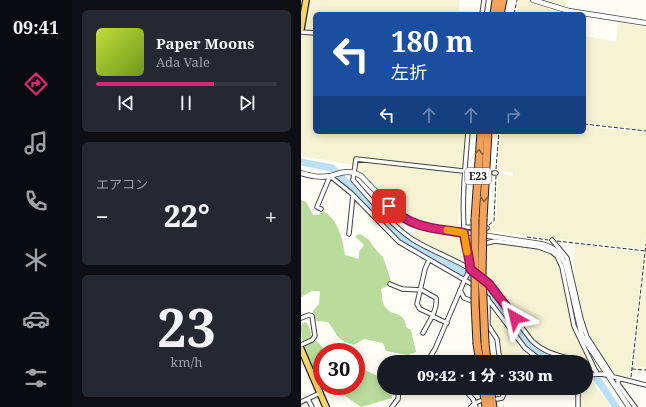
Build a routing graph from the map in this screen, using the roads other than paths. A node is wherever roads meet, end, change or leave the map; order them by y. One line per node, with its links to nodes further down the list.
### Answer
1 (306, 0): 12 (main road)
2 (484, 0): 6 (street)
3 (496, 0): 7 (highway)
4 (503, 0): 8 (highway)
5 (533, 0): 9 (street)
6 (482, 12)
7 (498, 12)
8 (498, 12)
9 (575, 12)
10 (586, 14): 11 (street)
11 (646, 23)
12 (301, 30): 13 (street)
13 (313, 33)
14 (468, 134): 17 (street)
15 (481, 134): 24 (highway, E23, one-way to 15)
16 (488, 134): 24 (highway, E23, one-way to 24)
17 (465, 171): 18 (street); 19 (street); 25 (street)
18 (353, 172): 21 (street); 27 (street); 32 (street)
19 (472, 172)
20 (301, 173): 21 (street)
21 (331, 175): 22 (street); 23 (street)
22 (353, 195): 28 (street); 31 (street)
23 (321, 209)
24 (479, 219): 43 (highway, E23, bridge)
25 (464, 227): 26 (street); 27 (street)
26 (487, 228)
27 (464, 233): 30 (street); 55 (street)
28 (349, 234)
29 (553, 240): 57 (street)
30 (465, 244): 32 (street); 53 (street)
31 (429, 260): 33 (street); 35 (street)
32 (470, 270): 33 (street); 51 (street)
33 (465, 278): 36 (street); 37 (street)
34 (390, 284): 35 (street)
35 (422, 290): 39 (street); 39 (street)
36 (460, 290): 38 (street); 41 (street)
37 (488, 298): 38 (street); 50 (street)
38 (487, 303): 49 (street)
39 (432, 316): 41 (street); 42 (street)
40 (301, 318): 44 (street)
41 (447, 323): 46 (street)
42 (423, 333)
43 (481, 344): 47 (highway, E23); 48 (highway, E23)
44 (301, 345)
45 (301, 349): 56 (main road)
46 (431, 355)
47 (480, 355)
48 (485, 355)
49 (499, 355)
50 (532, 355)
51 (553, 355)
52 (593, 369): 53 (street)
53 (597, 372): 54 (street); 55 (street)
54 (593, 373)
55 (607, 376): 57 (street); 80 (street)
56 (313, 377)
57 (613, 377): 58 (street)
58 (618, 379): 59 (street); 81 (street)
59 (646, 385)
60 (316, 395): 68 (street)
61 (321, 395): 74 (main road)
62 (398, 395): 75 (street)
63 (468, 395): 72 (street)
64 (484, 395): 77 (highway)
65 (491, 395): 78 (highway)
66 (504, 395): 69 (street)
67 (578, 395): 79 (street)
68 (308, 399): 71 (street); 73 (street)
69 (497, 399)
70 (480, 401): 72 (street)
71 (301, 402)
72 (475, 405): 76 (street)
73 (312, 407)
74 (326, 407)
75 (392, 407)
76 (471, 407)
77 (486, 407)
78 (493, 407)
79 (578, 407)
80 (629, 407)
81 (635, 407)

